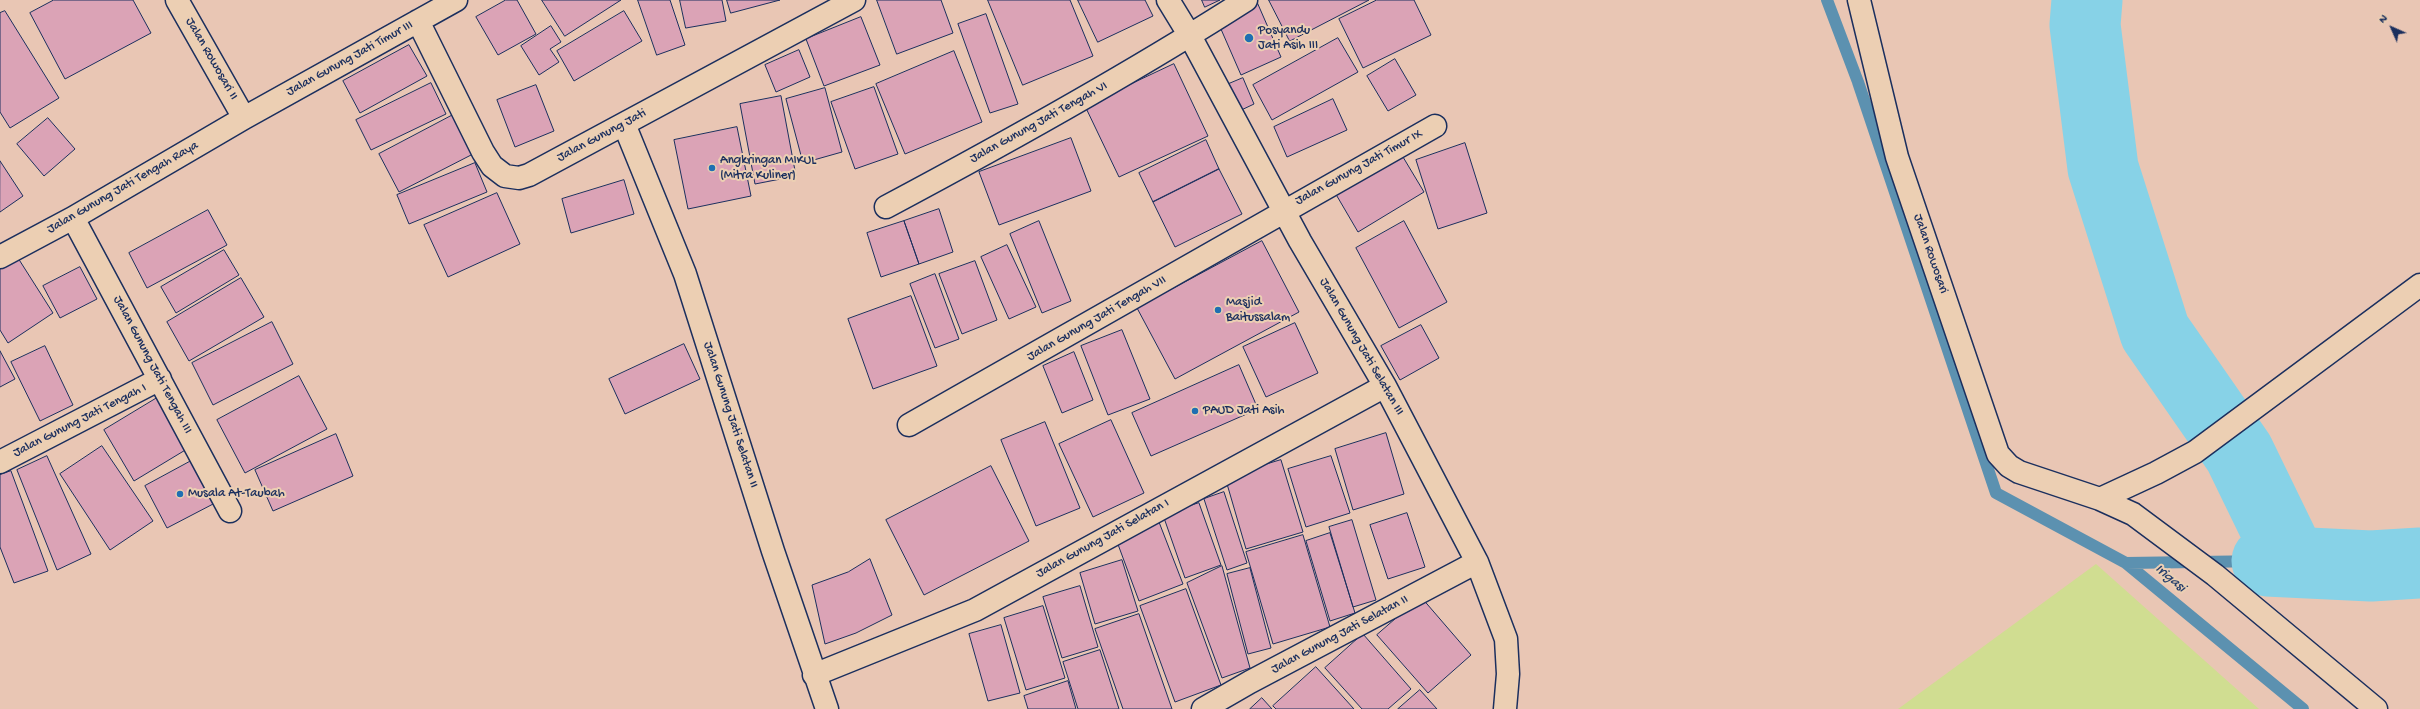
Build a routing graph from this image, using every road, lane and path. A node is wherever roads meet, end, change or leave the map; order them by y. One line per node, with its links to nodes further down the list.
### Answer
1 (177, 0): 9 (street, Jalan Rowosari II)
2 (456, 0): 7 (street, Jalan Gunung Jati Timur III)
3 (854, 0): 10 (street, Jalan Gunung Jati)
4 (1168, 0): 8 (street, Jalan Gunung Jati Selatan III)
5 (1246, 0): 8 (street, Jalan Gunung Jati Tengah VI)
6 (1859, 0): 21 (street, Jalan Rowosari)
7 (418, 21): 9 (street, Jalan Gunung Jati Timur III); 10 (street, Jalan Gunung Jati)
8 (1190, 36): 12 (street, Jalan Gunung Jati Tengah VI); 13 (street, Jalan Gunung Jati Selatan III)
9 (244, 118): 14 (street, Jalan Gunung Jati Tengah Raya)
10 (624, 124): 24 (street, Jalan Gunung Jati Selatan II)
11 (1435, 126): 13 (street, Jalan Gunung Jati Timur IX)
12 (886, 207)
13 (1284, 210): 18 (street, Jalan Gunung Jati Selatan III); 19 (street, Jalan Gunung Jati Tengah VII)
14 (73, 218): 15 (street, Jalan Gunung Jati Tengah Raya); 17 (street, Jalan Gunung Jati Tengah III)
15 (0, 257)
16 (2420, 286): 21 (street)
17 (160, 379): 20 (street, Jalan Gunung Jati Tengah I); 22 (street, Jalan Gunung Jati Tengah III)
18 (1385, 386): 23 (street, Jalan Gunung Jati Selatan III); 24 (street, Jalan Gunung Jati Selatan I)
19 (909, 425)
20 (0, 462)
21 (2100, 499): 28 (street, Jalan Rowosari)
22 (230, 511)
23 (1477, 562): 26 (street, Jalan Gunung Jati Selatan II); 27 (street, Jalan Gunung Jati Selatan III)
24 (814, 675): 25 (street, Jalan Gunung Jati Selatan II)
25 (827, 709)
26 (1203, 709)
27 (1505, 709)
28 (2376, 709)

